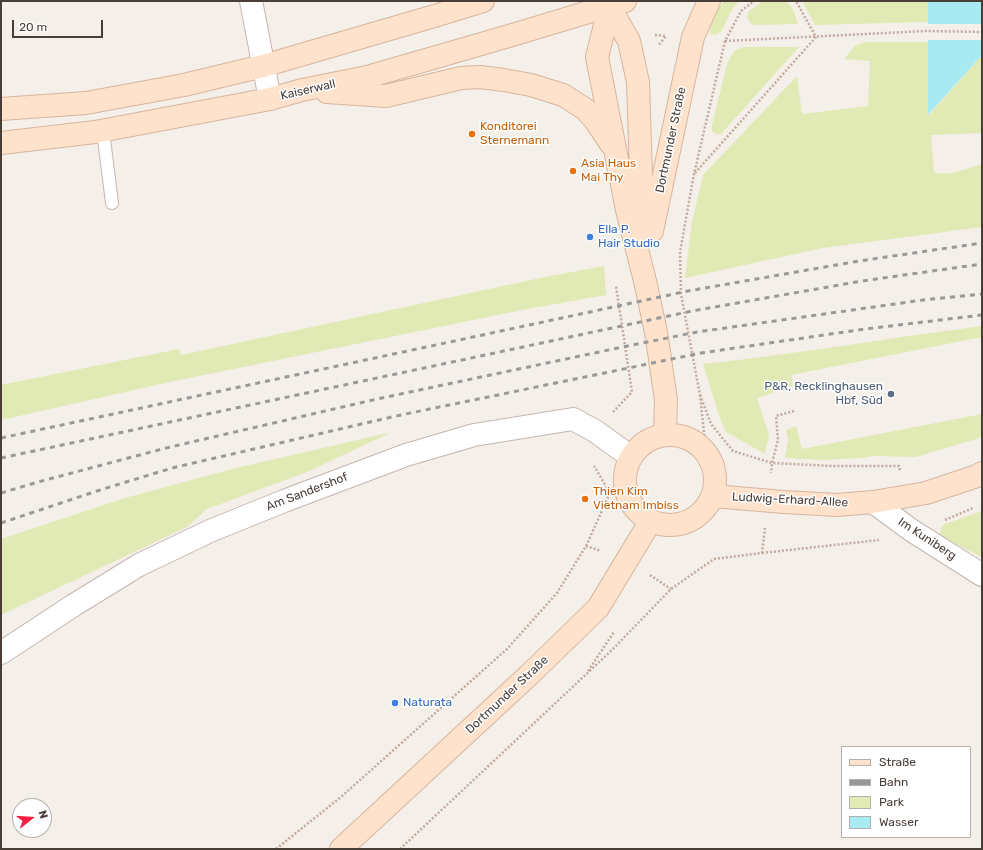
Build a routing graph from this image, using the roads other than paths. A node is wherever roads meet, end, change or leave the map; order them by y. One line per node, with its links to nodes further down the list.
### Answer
1 (251, 1): 5 (street)
2 (483, 1): 5 (main road)
3 (709, 1): 13 (main road, Dortmunder Straße)
4 (612, 2): 6 (main road, Kaiserwall); 11 (main road, Dortmunder Straße); 13 (main road, Dortmunder Straße)
5 (263, 66): 7 (street); 8 (main road)
6 (302, 90): 7 (main road, Kaiserwall); 11 (main road)
7 (270, 99): 9 (main road, Kaiserwall)
8 (1, 109)
9 (102, 131): 10 (main road, Kaiserwall); 12 (lane)
10 (1, 143)
11 (616, 150): 13 (main road, Dortmunder Straße)
12 (112, 203)
13 (645, 282): 14 (main road, Dortmunder Straße)
14 (665, 435): 15 (main road); 17 (main road)
15 (631, 457): 19 (main road); 21 (street, Am Sandershof)
16 (982, 473): 18 (main road, Ludwig-Erhard-Allee)
17 (714, 496): 18 (main road, Ludwig-Erhard-Allee); 19 (main road)
18 (873, 502): 20 (street, Im Kuniberg)
19 (650, 522): 22 (main road, Dortmunder Straße)
20 (982, 575)
21 (1, 653)
22 (341, 849)

